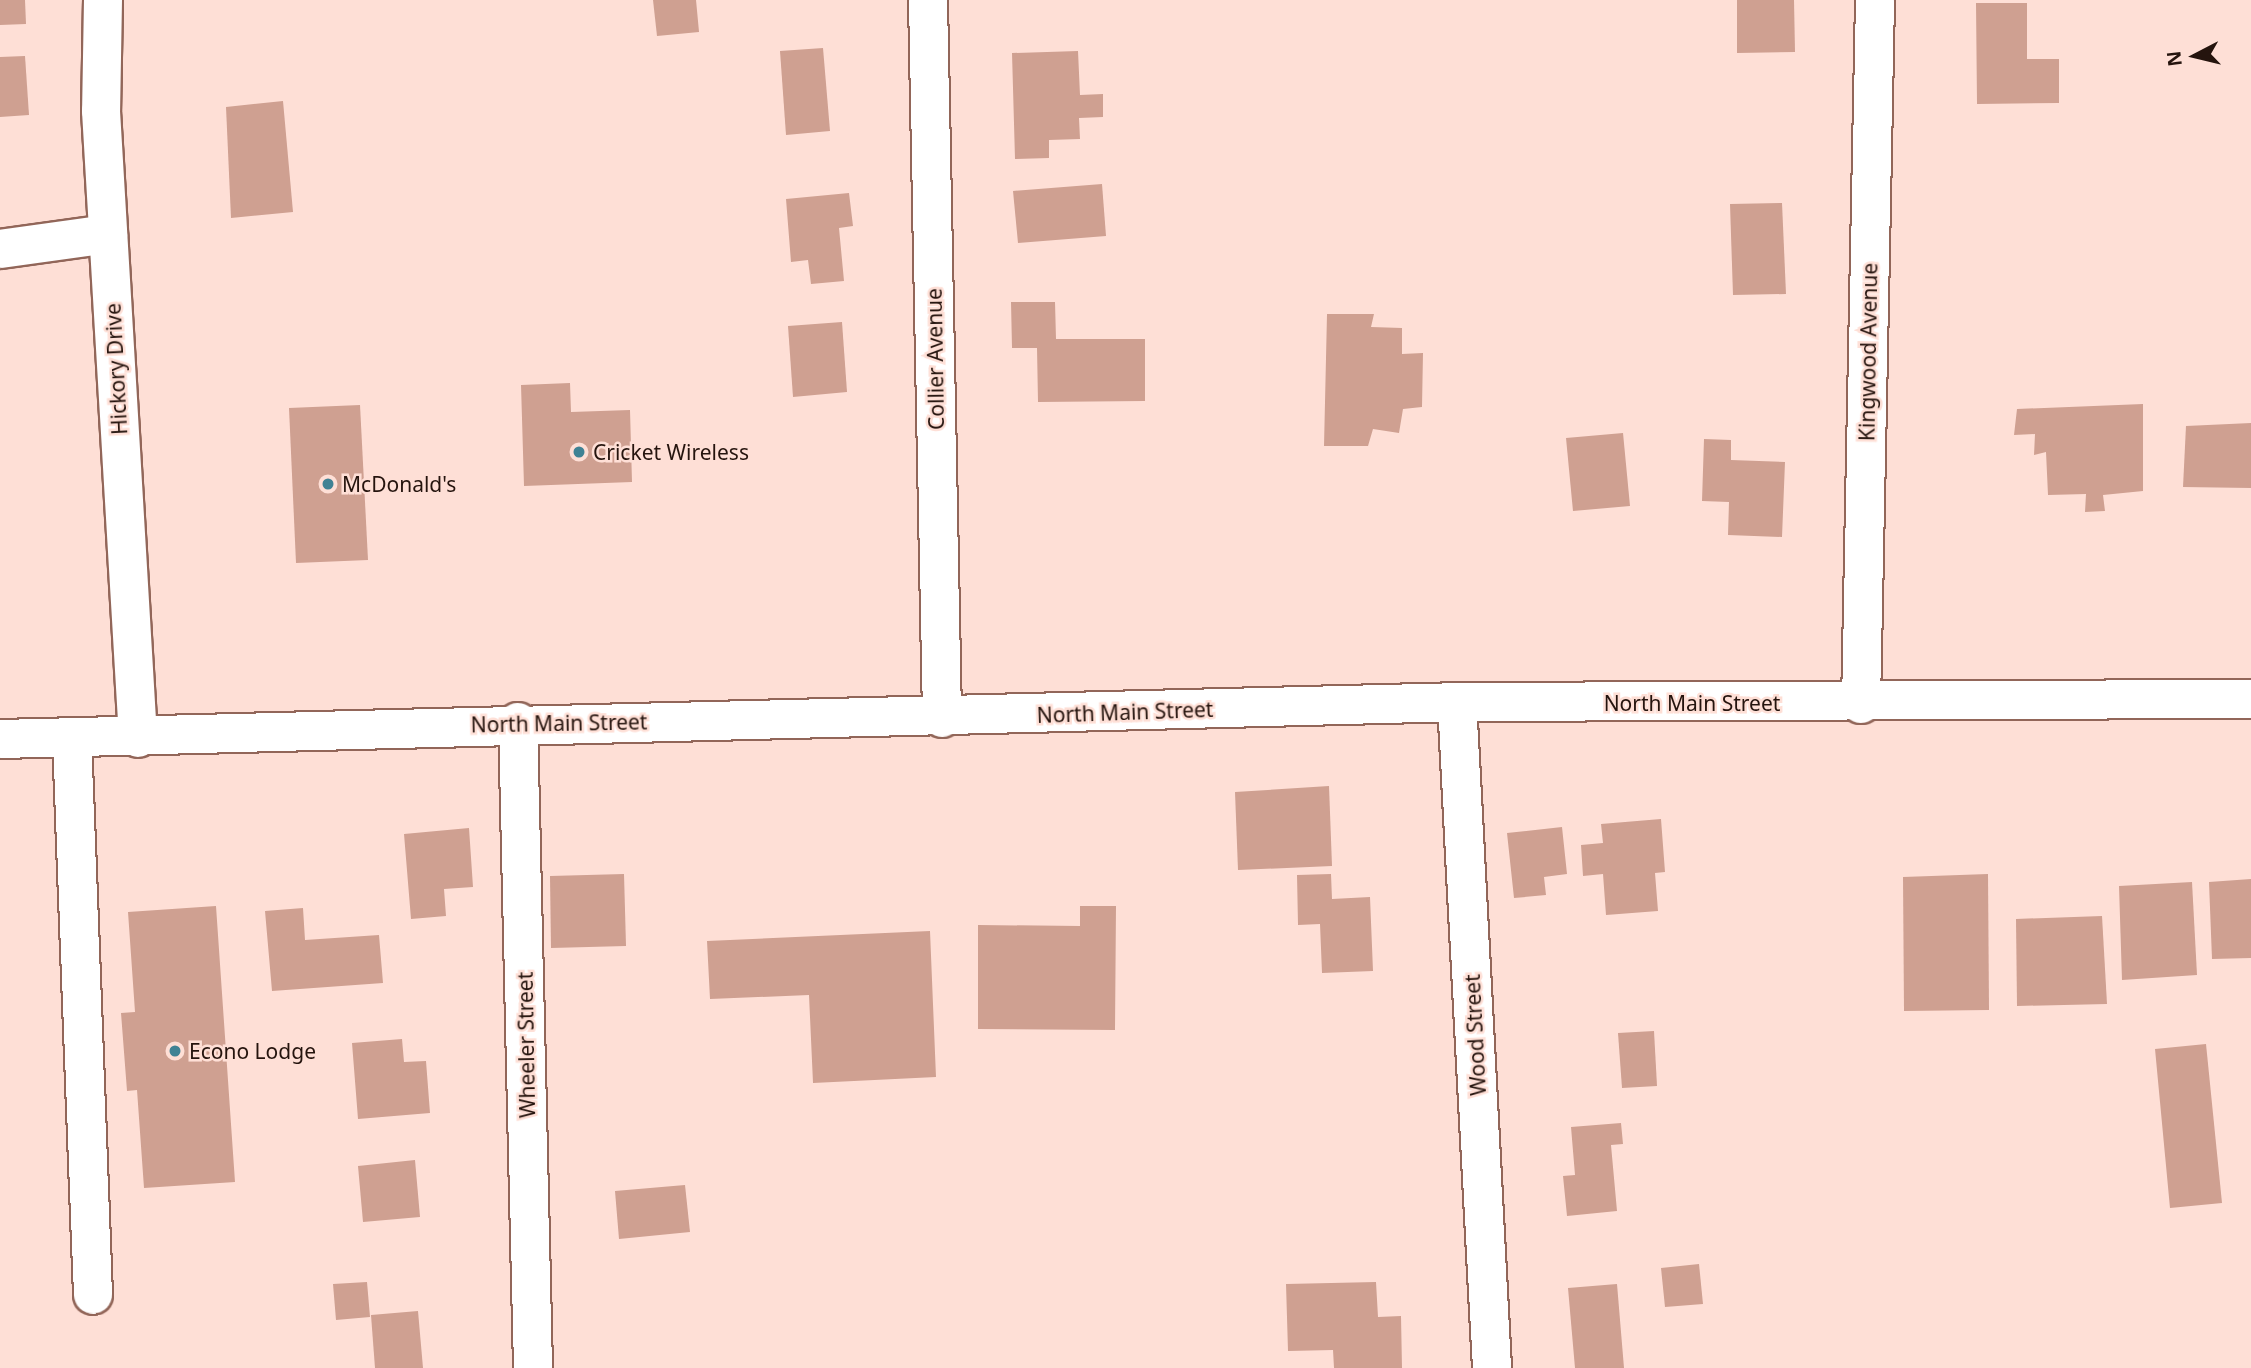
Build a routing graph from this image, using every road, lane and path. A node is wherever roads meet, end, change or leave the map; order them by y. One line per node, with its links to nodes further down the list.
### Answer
1 (103, 0): 4 (main road, Hickory Drive)
2 (928, 0): 9 (main road, Collier Avenue)
3 (1875, 0): 8 (main road, Kingwood Avenue)
4 (108, 234): 5 (main road); 12 (main road, Hickory Drive)
5 (0, 249)
6 (2251, 699): 8 (main road, North Main Street)
7 (1457, 702): 8 (main road, North Main Street); 9 (main road, North Main Street); 16 (main road, Wood Street)
8 (1861, 704)
9 (943, 718): 10 (main road, North Main Street)
10 (519, 722): 12 (main road, North Main Street); 15 (main road, Wheeler Street)
11 (72, 738): 12 (main road, North Main Street); 13 (main road, North Main Street); 14 (main road)
12 (138, 738)
13 (0, 739)
14 (93, 1296)
15 (533, 1368)
16 (1492, 1368)

